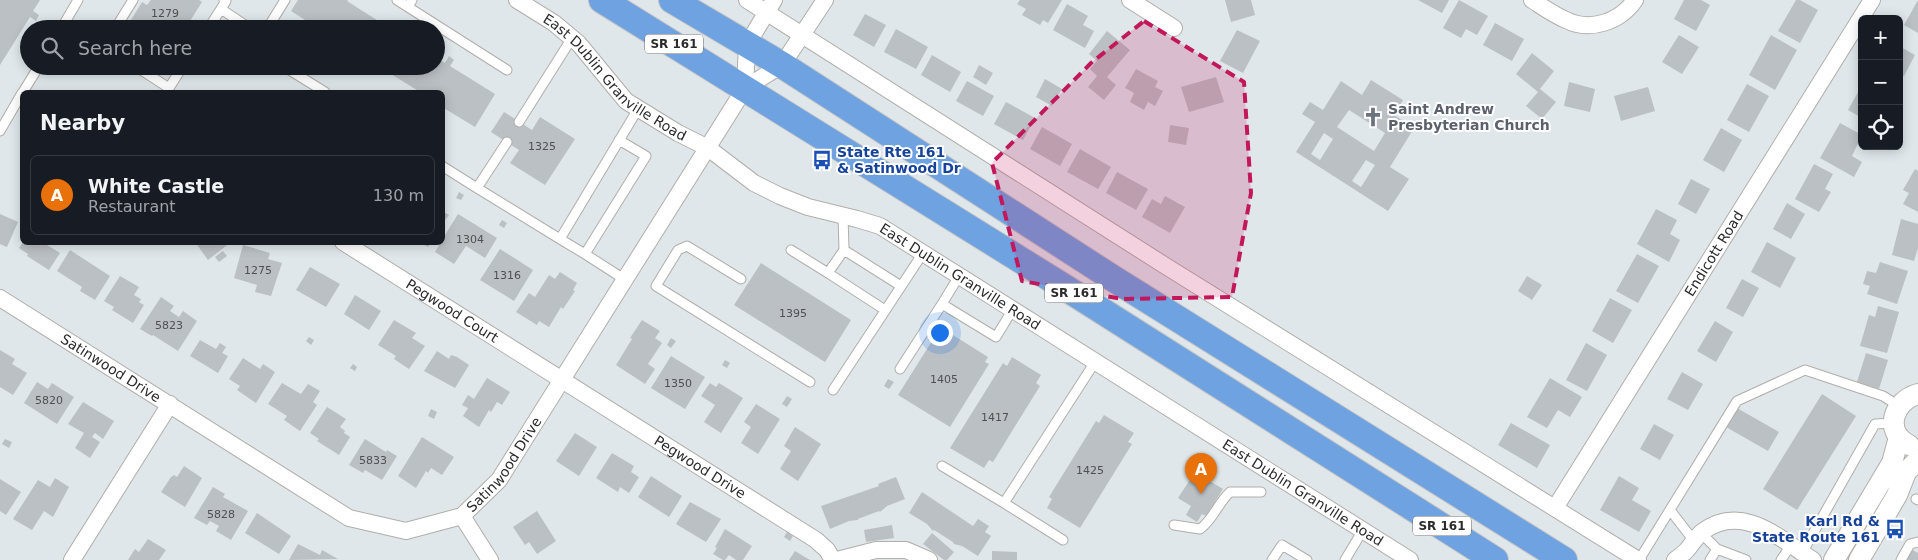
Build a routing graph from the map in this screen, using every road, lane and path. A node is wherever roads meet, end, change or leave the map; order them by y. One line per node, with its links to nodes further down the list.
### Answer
1 (78, 0): 18 (lane)
2 (133, 0): 19 (lane)
3 (224, 0): 17 (lane)
4 (285, 0): 22 (lane)
5 (397, 0): 15 (lane)
6 (517, 0): 27 (street, East Dublin Granville Road)
7 (602, 0): 35 (main road, SR 161)
8 (672, 0): 28 (main road, SR 161)
9 (747, 0): 16 (street)
10 (825, 0): 26 (street)
11 (1130, 0): 25 (street)
12 (1532, 0): 13 (street)
13 (1635, 0)
14 (1872, 0): 75 (street, Endicott Road)
15 (410, 4): 23 (lane)
16 (770, 6): 26 (street); 28 (street)
17 (221, 9): 20 (lane); 21 (lane)
18 (66, 20)
19 (121, 20)
20 (214, 20)
21 (238, 20)
22 (273, 20)
23 (434, 20)
24 (445, 28): 30 (lane)
25 (1174, 28)
26 (802, 34): 29 (street); 75 (street)
27 (572, 38): 39 (street, East Dublin Granville Road); 40 (lane)
28 (747, 45): 29 (main road, SR 161); 35 (street)
29 (782, 65): 35 (street); 95 (main road, SR 161)
30 (507, 70)
31 (33, 75): 36 (lane)
32 (149, 75): 33 (lane)
33 (177, 75)
34 (298, 75): 37 (lane)
35 (745, 88): 44 (street, Satinwood Drive); 94 (main road, SR 161)
36 (25, 90)
37 (322, 90)
38 (20, 98): 41 (lane)
39 (638, 109): 42 (lane); 44 (street, East Dublin Granville Road)
40 (520, 122)
41 (0, 131)
42 (619, 140): 48 (lane); 53 (lane)
43 (507, 142): 46 (lane)
44 (708, 148): 47 (street, East Dublin Granville Road); 56 (street, Satinwood Drive)
45 (445, 168): 46 (lane)
46 (477, 188): 48 (lane)
47 (843, 215): 51 (lane); 52 (street, East Dublin Granville Road)
48 (560, 239): 53 (lane)
49 (348, 245): 65 (street, Pegwood Court)
50 (791, 250): 54 (lane)
51 (844, 250): 54 (lane); 58 (lane)
52 (923, 253): 55 (street, East Dublin Granville Road); 58 (lane)
53 (585, 254): 56 (lane)
54 (828, 273): 61 (lane)
55 (959, 276): 60 (lane); 62 (street, East Dublin Granville Road)
56 (624, 279): 65 (street, Satinwood Drive)
57 (740, 279): 66 (lane)
58 (901, 286): 61 (lane)
59 (0, 298): 68 (street, Satinwood Drive)
60 (942, 304): 62 (lane); 64 (lane)
61 (885, 310): 67 (lane)
62 (1012, 310): 63 (street, East Dublin Granville Road)
63 (1095, 362): 74 (lane); 79 (street, East Dublin Granville Road)
64 (900, 369)
65 (562, 379): 77 (street, Satinwood Drive); 87 (street, Pegwood Drive)
66 (810, 382)
67 (834, 390)
68 (170, 404): 77 (street, Satinwood Drive); 85 (street)
69 (1907, 407): 70 (street); 76 (lane); 84 (lane); 101 (street)
70 (1918, 448)
71 (1918, 460): 102 (street)
72 (942, 466): 74 (lane)
73 (1261, 492): 78 (lane)
74 (1004, 503): 81 (lane)
75 (1555, 508): 96 (street)
76 (1670, 510): 80 (lane); 96 (lane)
77 (462, 516): 86 (street)
78 (1174, 525)
79 (1363, 530): 92 (lane); 93 (street, East Dublin Granville Road)
80 (1697, 537): 83 (lane); 84 (street); 97 (street)
81 (1063, 540)
82 (1918, 542): 103 (lane)
83 (1717, 549): 98 (lane); 99 (lane)
84 (1802, 553): 100 (lane)
85 (72, 560)
86 (490, 560)
87 (833, 560)
88 (837, 560): 89 (street)
89 (929, 560)
90 (1272, 560): 91 (lane)
91 (1307, 560)
92 (1344, 560)
93 (1410, 560)
94 (1495, 560)
95 (1564, 560)
96 (1639, 560)
97 (1675, 560)
98 (1710, 560)
99 (1746, 560)
100 (1781, 560)
101 (1834, 560)
102 (1860, 560)
103 (1901, 560)

